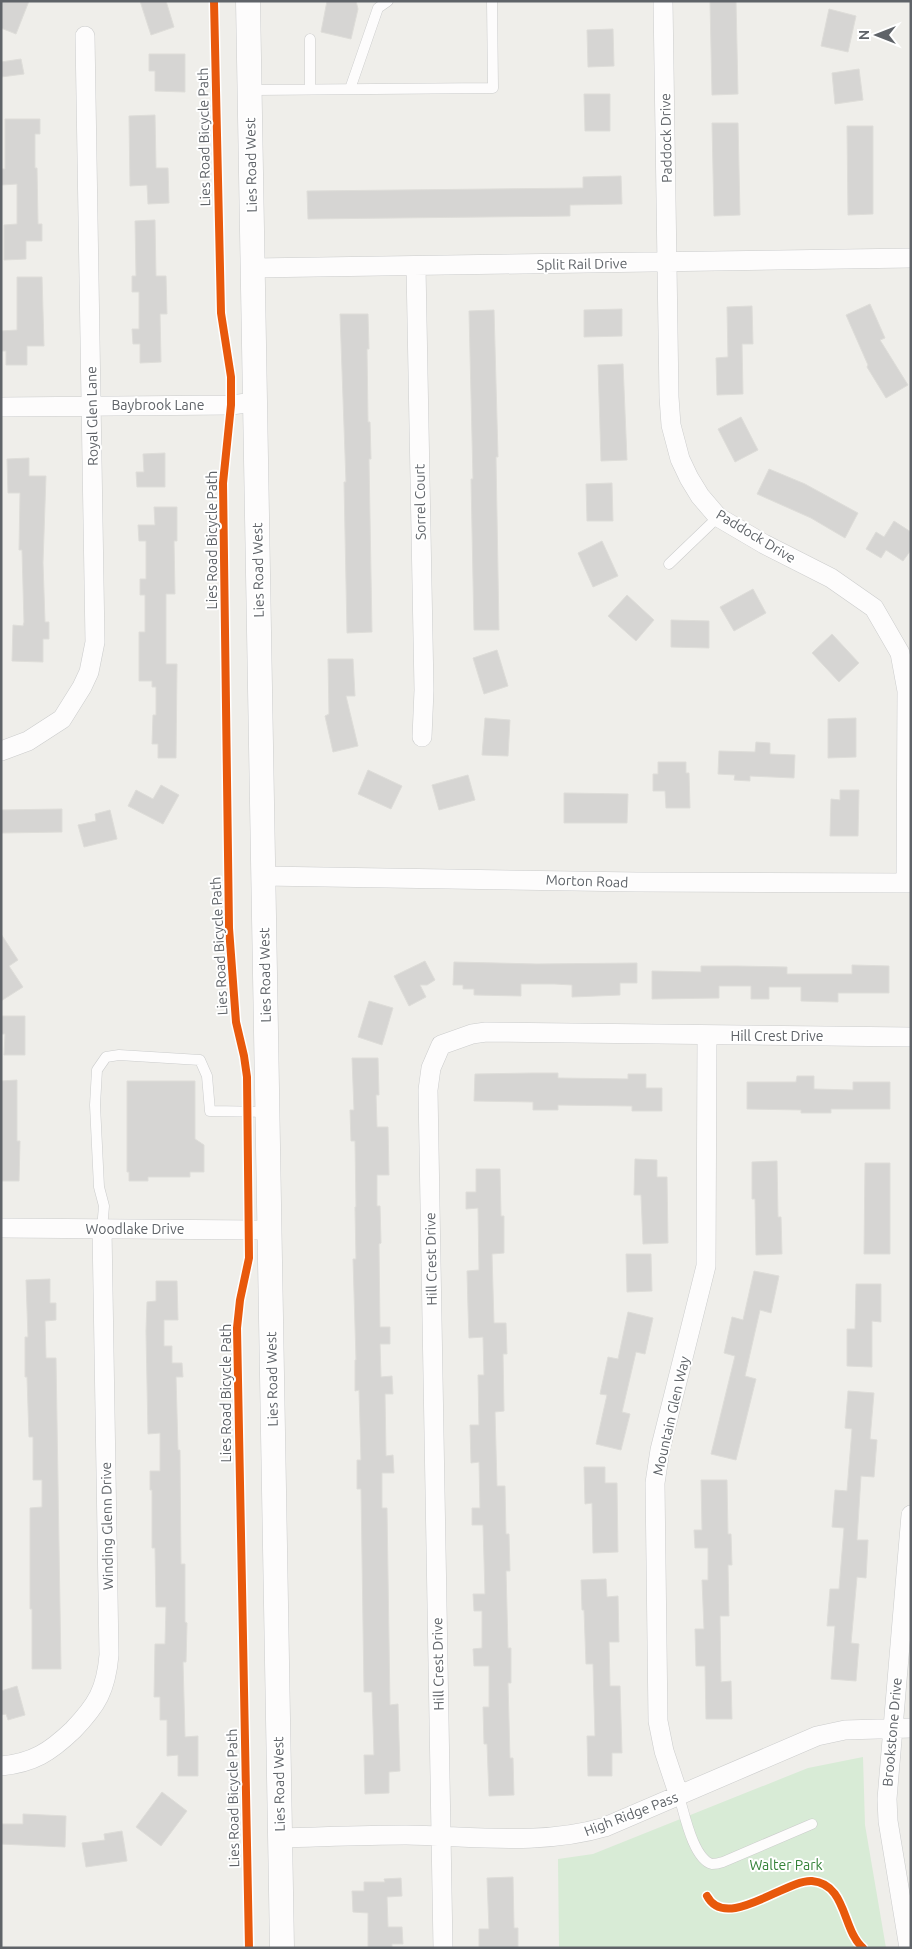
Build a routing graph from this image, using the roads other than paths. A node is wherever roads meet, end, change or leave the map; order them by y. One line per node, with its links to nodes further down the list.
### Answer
1 (248, 1): 9 (street, Lies Road West)
2 (388, 1): 8 (lane)
3 (492, 1): 8 (lane)
4 (664, 1): 11 (street, Paddock Drive)
5 (85, 36): 15 (street, Royal Glen Lane)
6 (310, 39): 7 (lane)
7 (310, 89): 8 (lane); 9 (lane)
8 (350, 89)
9 (250, 90): 13 (street, Lies Road West)
10 (911, 258): 11 (street, Split Rail Drive)
11 (668, 262): 12 (street, Split Rail Drive); 17 (street, Paddock Drive)
12 (416, 267): 13 (street, Split Rail Drive); 20 (street, Sorrel Court)
13 (253, 268): 14 (street, Lies Road West)
14 (255, 402): 15 (street, Baybrook Lane); 22 (street, Lies Road West)
15 (92, 405): 16 (street, Baybrook Lane); 21 (street, Royal Glen Lane)
16 (1, 407)
17 (718, 517): 18 (lane); 19 (street, Paddock Drive)
18 (669, 564)
19 (909, 721): 23 (street, Paddock Drive)
20 (422, 737)
21 (1, 751)
22 (263, 876): 23 (street, Morton Road); 26 (street, Lies Road West)
23 (909, 883)
24 (707, 1036): 25 (street, Hill Crest Drive); 33 (street, Mountain Glen Way); 35 (street, Hill Crest Drive)
25 (911, 1037)
26 (266, 1112): 28 (lane); 29 (street, Lies Road West)
27 (1, 1228): 28 (street, Woodlake Drive)
28 (102, 1229): 29 (street, Woodlake Drive); 32 (street, Winding Glenn Drive)
29 (269, 1230): 36 (street, Lies Road West)
30 (911, 1515): 31 (street, Brookstone Drive)
31 (902, 1729): 33 (street, High Ridge Pass); 39 (street, Brookstone Drive)
32 (1, 1766)
33 (679, 1796): 34 (lane); 35 (street, High Ridge Pass)
34 (812, 1824)
35 (441, 1837): 36 (street, High Ridge Pass); 38 (street, Hill Crest Drive)
36 (280, 1838): 37 (street, Lies Road West)
37 (282, 1948)
38 (443, 1948)
39 (909, 1948)

